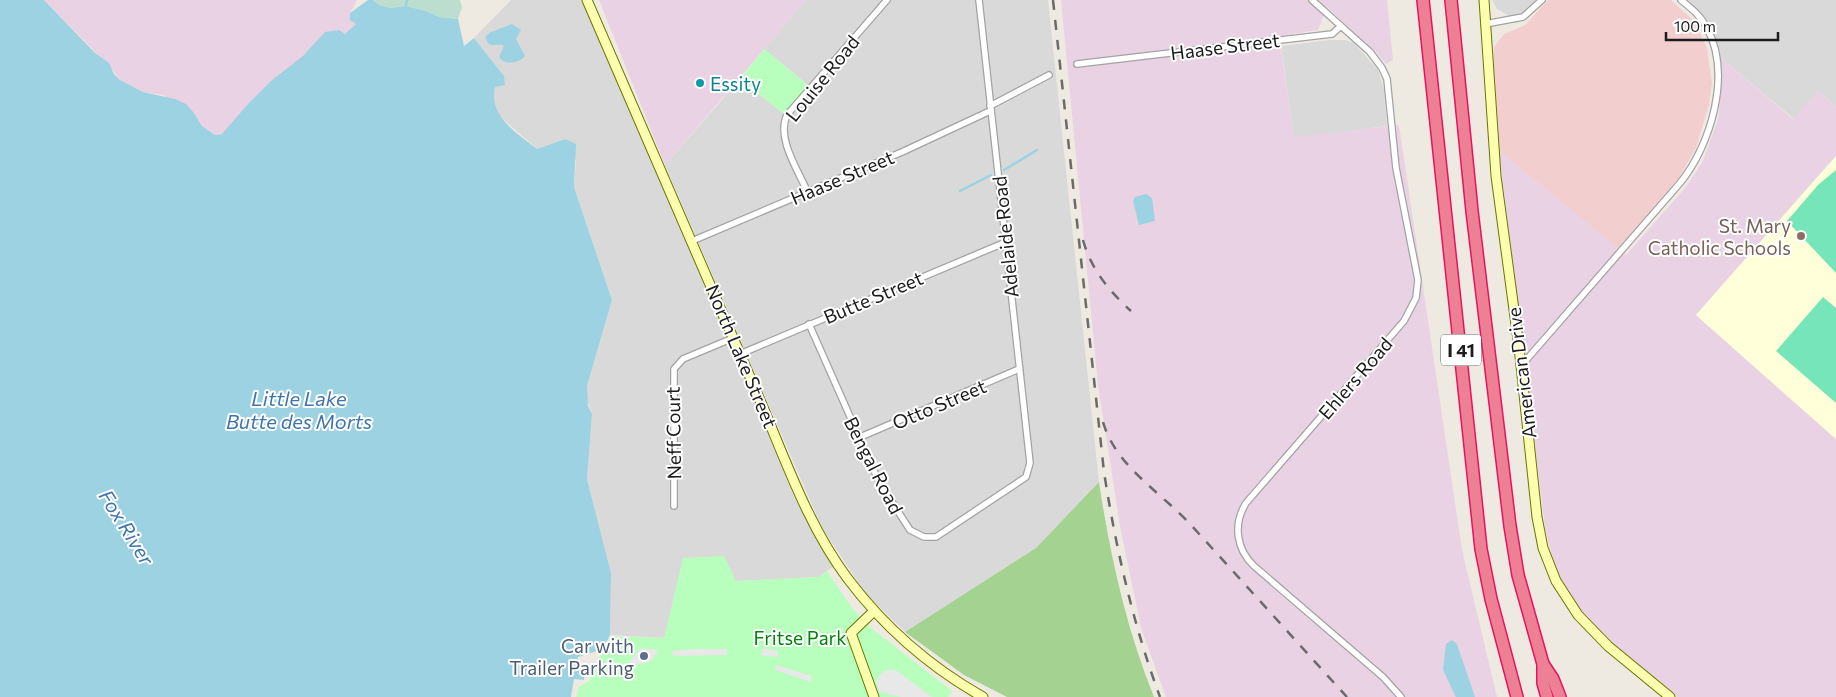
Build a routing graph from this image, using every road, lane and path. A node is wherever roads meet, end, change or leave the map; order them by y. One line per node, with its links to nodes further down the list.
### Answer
1 (588, 0): 16 (street, North Lake Street)
2 (887, 0): 15 (street, Louise Road)
3 (979, 0): 14 (street, Adelaide Road)
4 (1312, 0): 11 (street, Ehlers Road)
5 (1423, 0): 31 (highway, I 41)
6 (1451, 0): 27 (highway, I 41)
7 (1484, 0): 10 (street, American Drive)
8 (1542, 0): 10 (street)
9 (1681, 0): 21 (street)
10 (1485, 24): 21 (street, American Drive)
11 (1342, 26): 12 (street, Haase Street); 30 (street, Ehlers Road)
12 (1077, 64)
13 (1049, 75): 14 (street, Haase Street)
14 (990, 108): 15 (street, Haase Street); 17 (street, Adelaide Road)
15 (807, 191): 16 (street, Haase Street)
16 (692, 241): 19 (street, North Lake Street)
17 (1006, 242): 18 (street, Butte Street); 22 (street, Adelaide Road)
18 (808, 324): 20 (street, Butte Street); 23 (street, Bengal Road)
19 (733, 338): 20 (street, North Lake Street); 25 (street, Neff Court)
20 (740, 354): 26 (street, North Lake Street)
21 (1521, 366): 34 (street, American Drive)
22 (1020, 369): 23 (street, Otto Street); 24 (street, Adelaide Road)
23 (858, 438): 24 (street, Bengal Road)
24 (1028, 473)
25 (674, 506)
26 (874, 610): 28 (street); 29 (street, North Lake Street)
27 (1542, 664): 32 (highway, I 41); 33 (highway)
28 (874, 697)
29 (983, 697)
30 (1402, 697)
31 (1517, 697)
32 (1547, 697)
33 (1560, 697)
34 (1670, 697)

